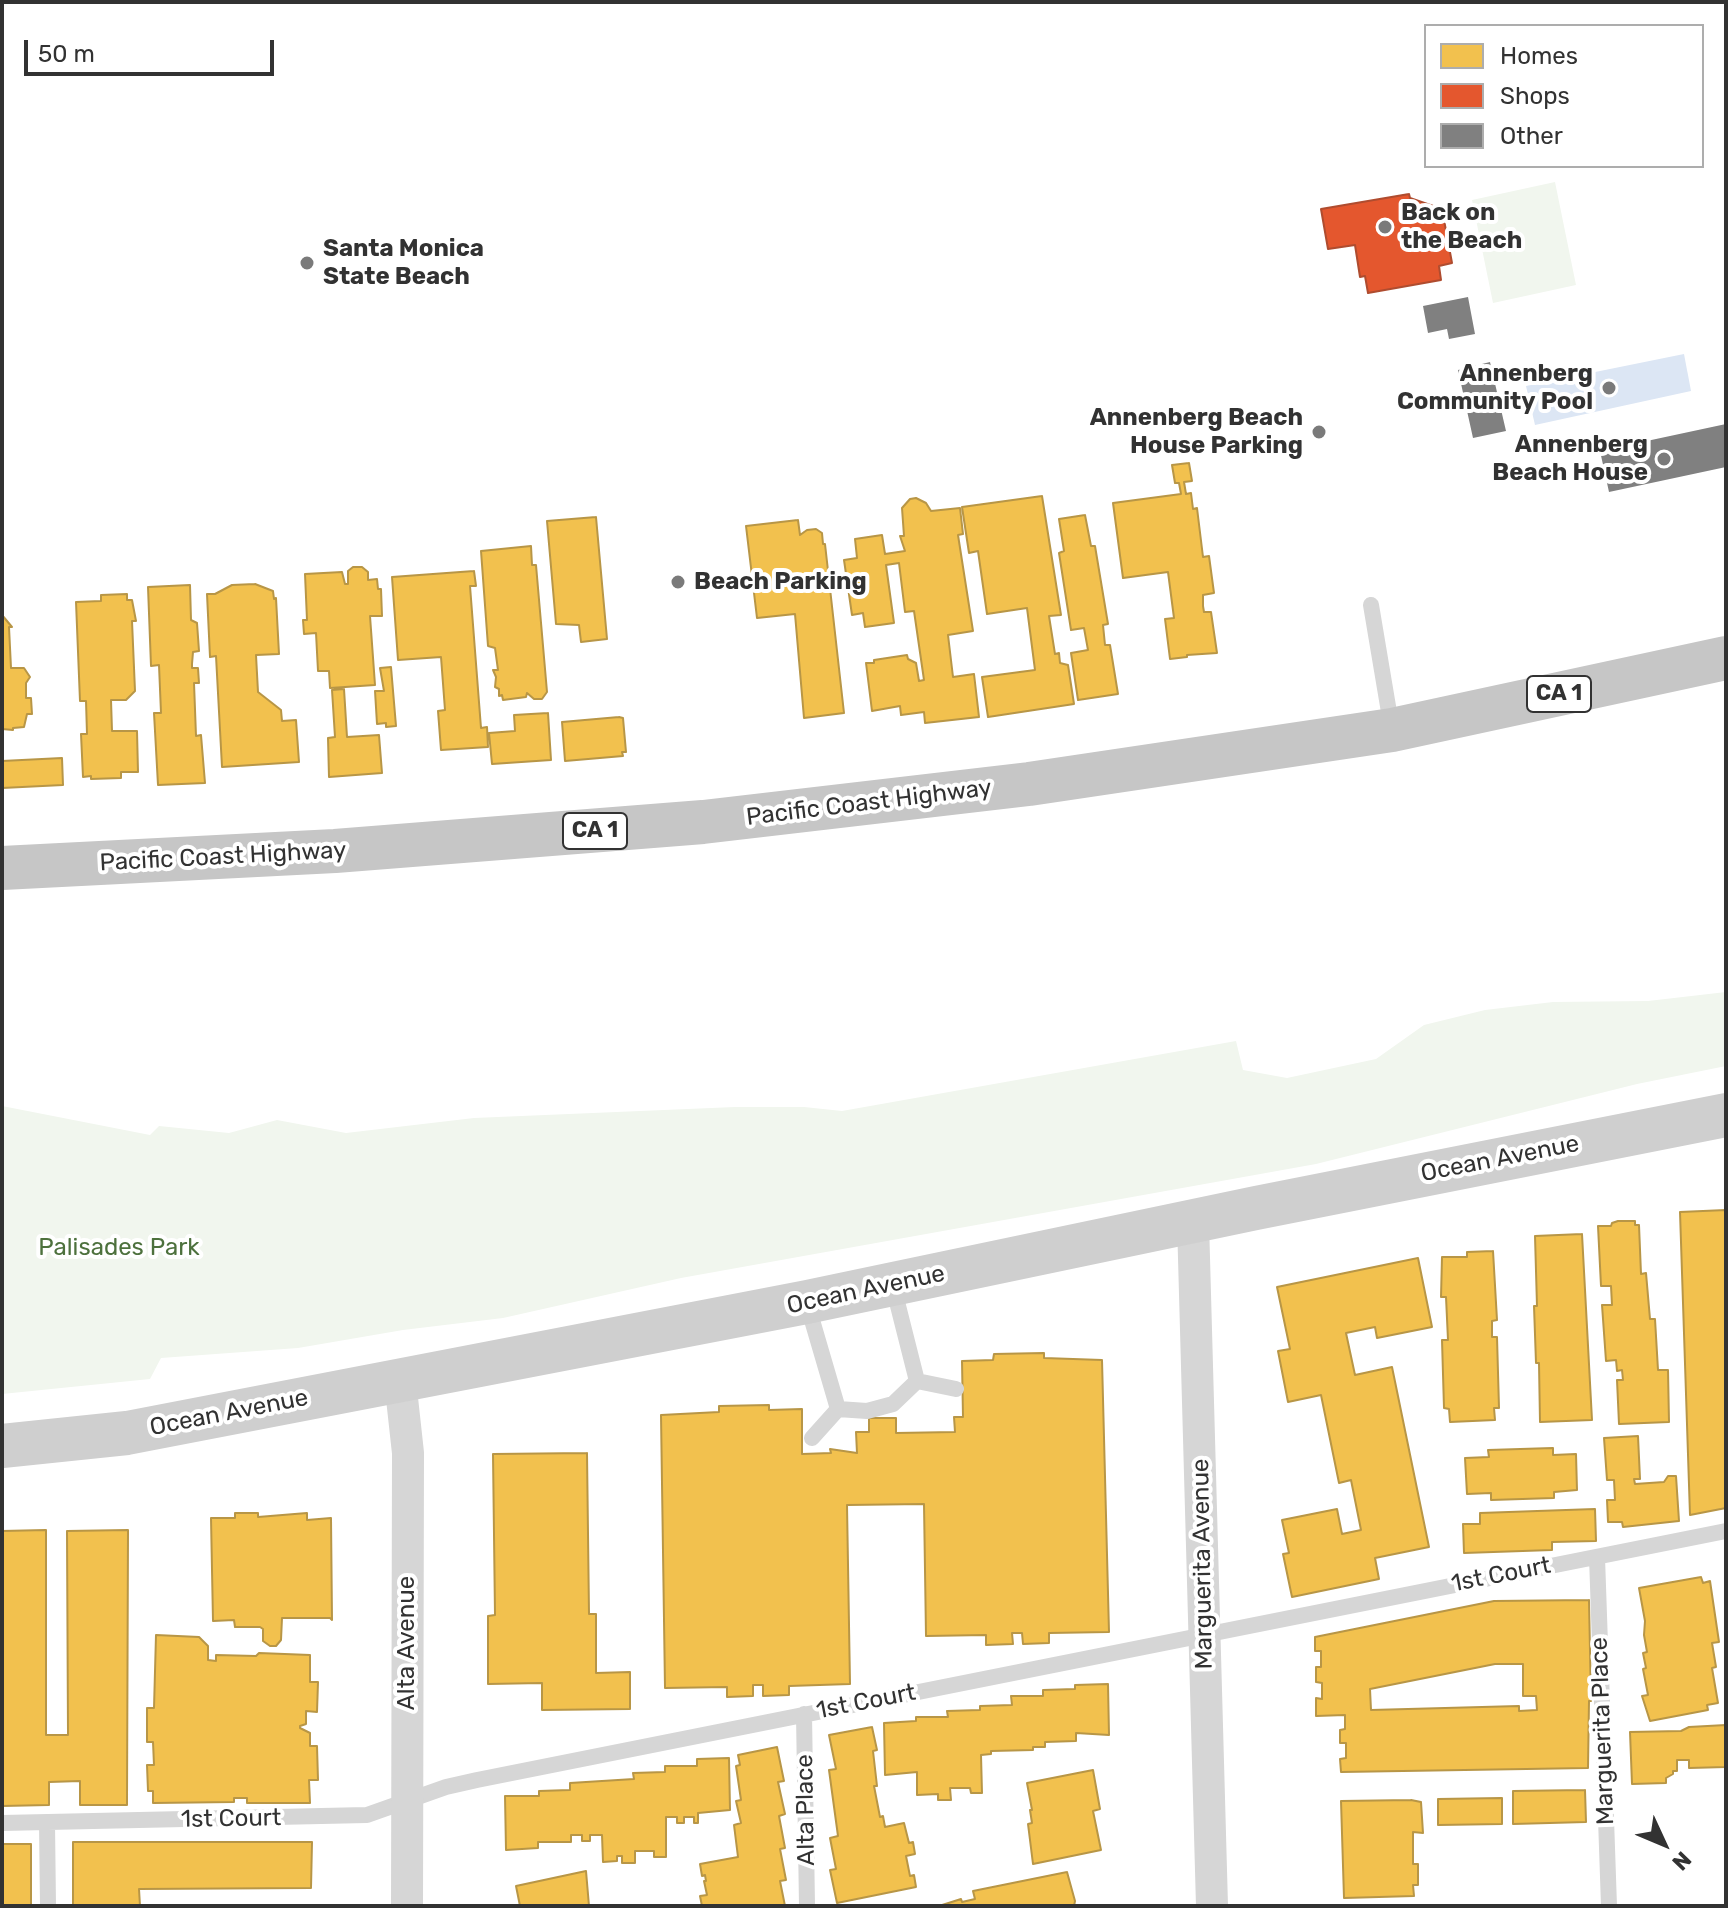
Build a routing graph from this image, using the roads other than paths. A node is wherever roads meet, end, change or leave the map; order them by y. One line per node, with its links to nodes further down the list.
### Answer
1 (1371, 605): 3 (lane)
2 (1726, 658): 3 (highway, Pacific Coast Highway / CA 1)
3 (1392, 730): 4 (highway, Pacific Coast Highway / CA 1)
4 (2, 868)
5 (1726, 1115): 6 (main road, Ocean Avenue)
6 (1193, 1222): 7 (main road, Ocean Avenue); 17 (street, Marguerita Avenue)
7 (892, 1285): 8 (main road, Ocean Avenue); 10 (lane)
8 (807, 1302): 9 (main road, Ocean Avenue); 12 (lane)
9 (400, 1380): 14 (main road, Ocean Avenue); 19 (street, Alta Avenue)
10 (917, 1381): 11 (lane); 12 (lane)
11 (956, 1389)
12 (838, 1409): 13 (lane)
13 (812, 1438)
14 (2, 1446)
15 (1726, 1531): 16 (lane, 1st Court)
16 (1597, 1557): 17 (lane, 1st Court); 26 (lane, Marguerita Place)
17 (1205, 1633): 18 (lane, 1st Court); 25 (street, Marguerita Avenue)
18 (804, 1714): 19 (lane, 1st Court); 24 (lane, Alta Place)
19 (406, 1801): 21 (lane, 1st Court); 23 (street, Alta Avenue)
20 (2, 1823): 21 (lane, 1st Court)
21 (47, 1823): 22 (lane)
22 (48, 1906)
23 (407, 1906)
24 (807, 1906)
25 (1212, 1906)
26 (1609, 1906)

